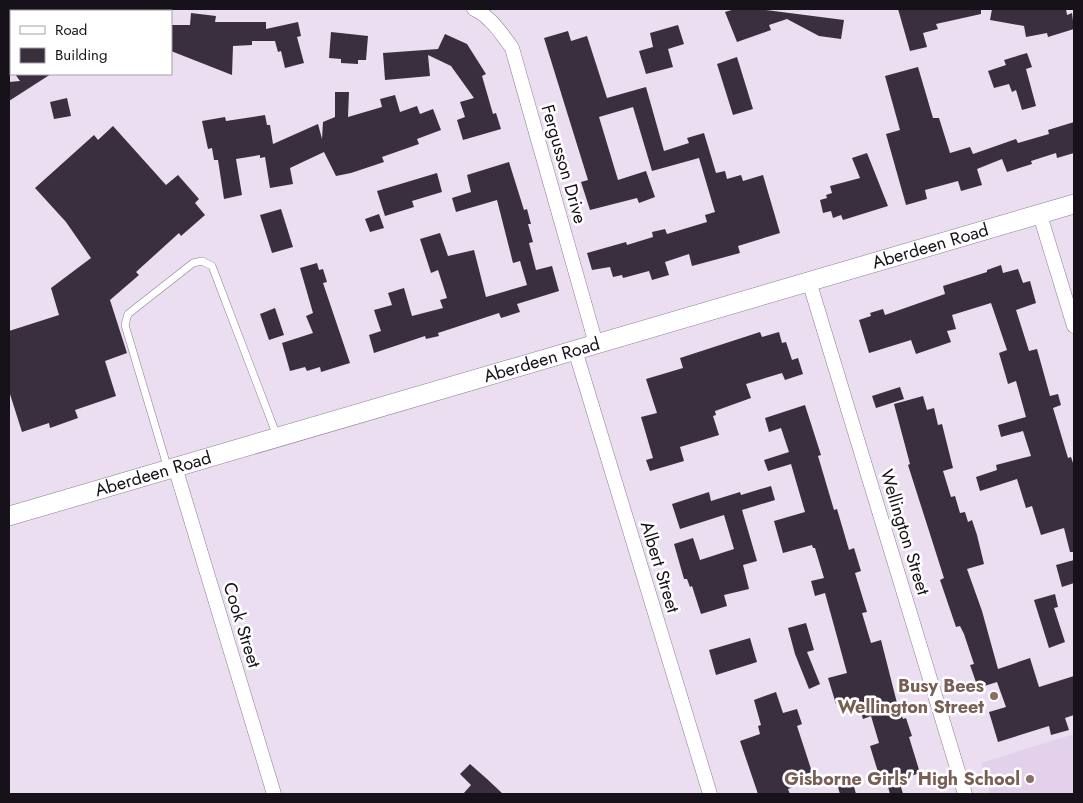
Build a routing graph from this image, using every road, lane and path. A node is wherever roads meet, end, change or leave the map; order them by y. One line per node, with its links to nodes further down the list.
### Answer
1 (474, 9): 6 (street, Fergusson Drive)
2 (1074, 204): 3 (street, Aberdeen Road)
3 (1040, 214): 4 (street, Aberdeen Road); 5 (street)
4 (809, 281): 6 (street, Aberdeen Road); 13 (street, Wellington Street)
5 (1074, 326)
6 (596, 344): 7 (street, Aberdeen Road)
7 (575, 350): 8 (street, Aberdeen Road); 12 (street, Albert Street)
8 (277, 437): 9 (street, Aberdeen Road); 9 (lane)
9 (171, 468): 10 (street, Aberdeen Road); 11 (street, Cook Street)
10 (9, 516)
11 (274, 794)
12 (710, 794)
13 (965, 794)

